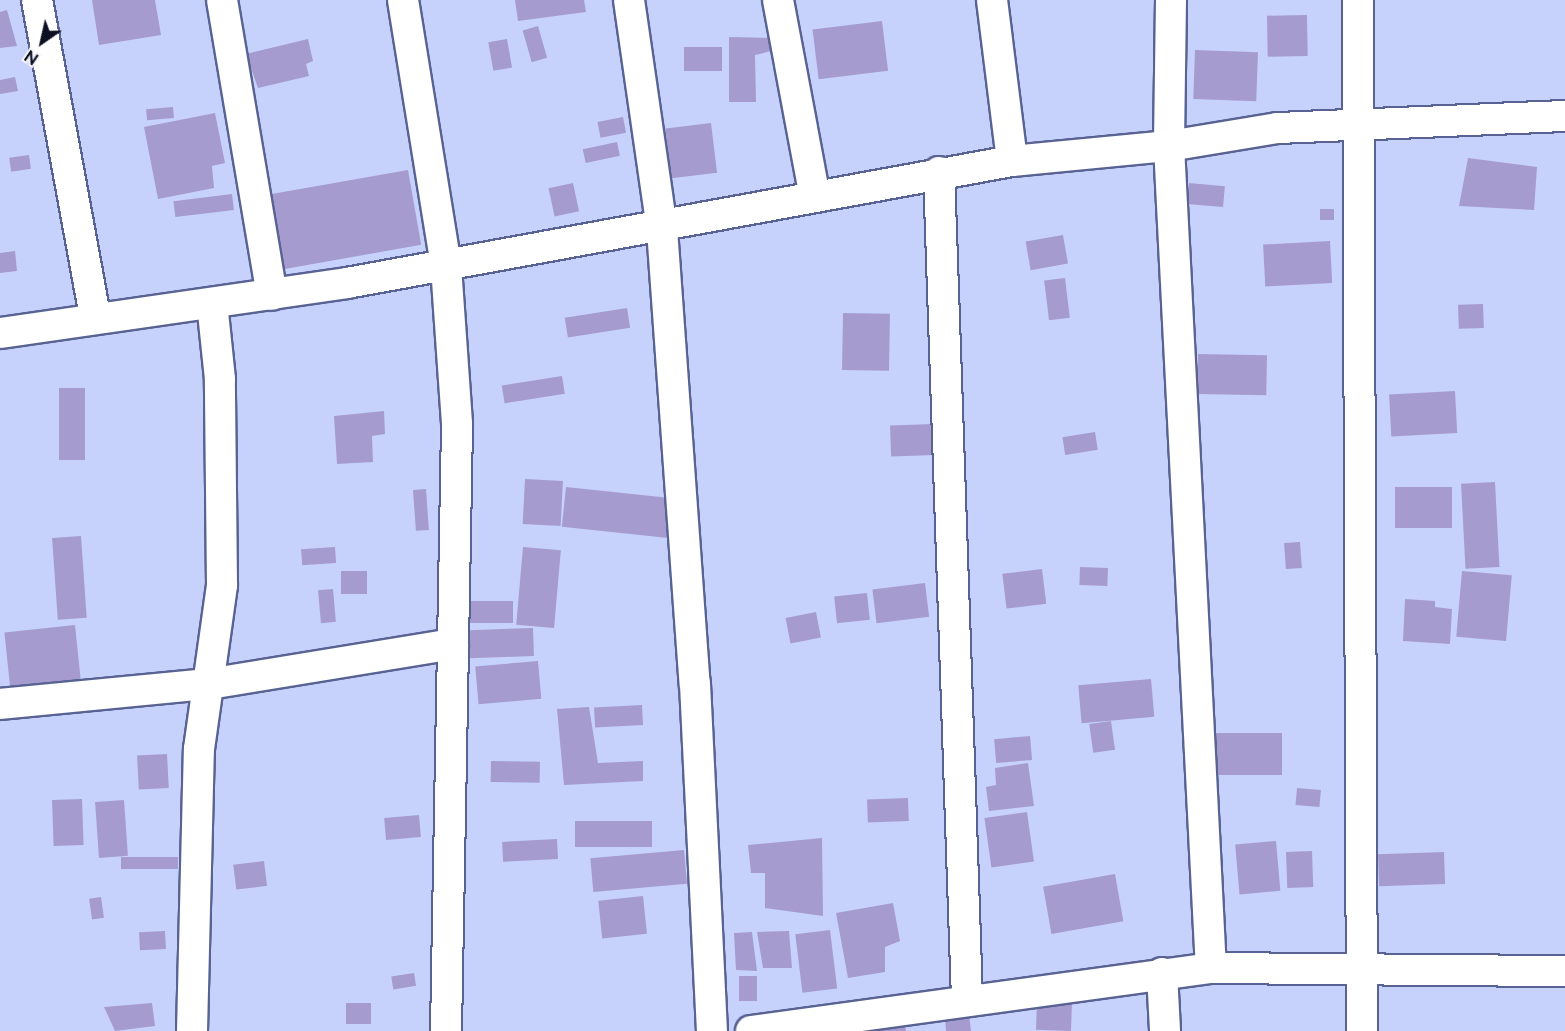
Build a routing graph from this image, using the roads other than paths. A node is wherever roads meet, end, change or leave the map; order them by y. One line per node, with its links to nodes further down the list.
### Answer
1 (37, 0): 19 (street)
2 (222, 0): 17 (street)
3 (404, 0): 16 (street)
4 (628, 0): 15 (street)
5 (778, 0): 14 (street)
6 (992, 0): 12 (street)
7 (1171, 0): 11 (street)
8 (1358, 0): 10 (street)
9 (1565, 116): 10 (street)
10 (1357, 123): 11 (street); 24 (street)
11 (1168, 146): 12 (street); 25 (street)
12 (1012, 161): 13 (street)
13 (939, 172): 14 (street); 28 (street)
14 (815, 197): 15 (street)
15 (662, 229): 16 (street); 32 (street)
16 (446, 266): 17 (street); 21 (street)
17 (272, 296): 18 (street)
18 (212, 303): 19 (street); 22 (street)
19 (95, 317): 20 (street)
20 (0, 333)
21 (453, 644): 22 (street); 31 (street)
22 (209, 684): 23 (street); 30 (street)
23 (0, 704)
24 (1362, 967): 25 (street); 26 (street); 35 (street)
25 (1211, 968): 27 (street)
26 (1565, 971)
27 (1162, 973): 28 (street); 34 (street)
28 (967, 999): 29 (street)
29 (937, 1018): 33 (street)
30 (192, 1031)
31 (446, 1031)
32 (712, 1031)
33 (751, 1031)
34 (1165, 1031)
35 (1362, 1031)

